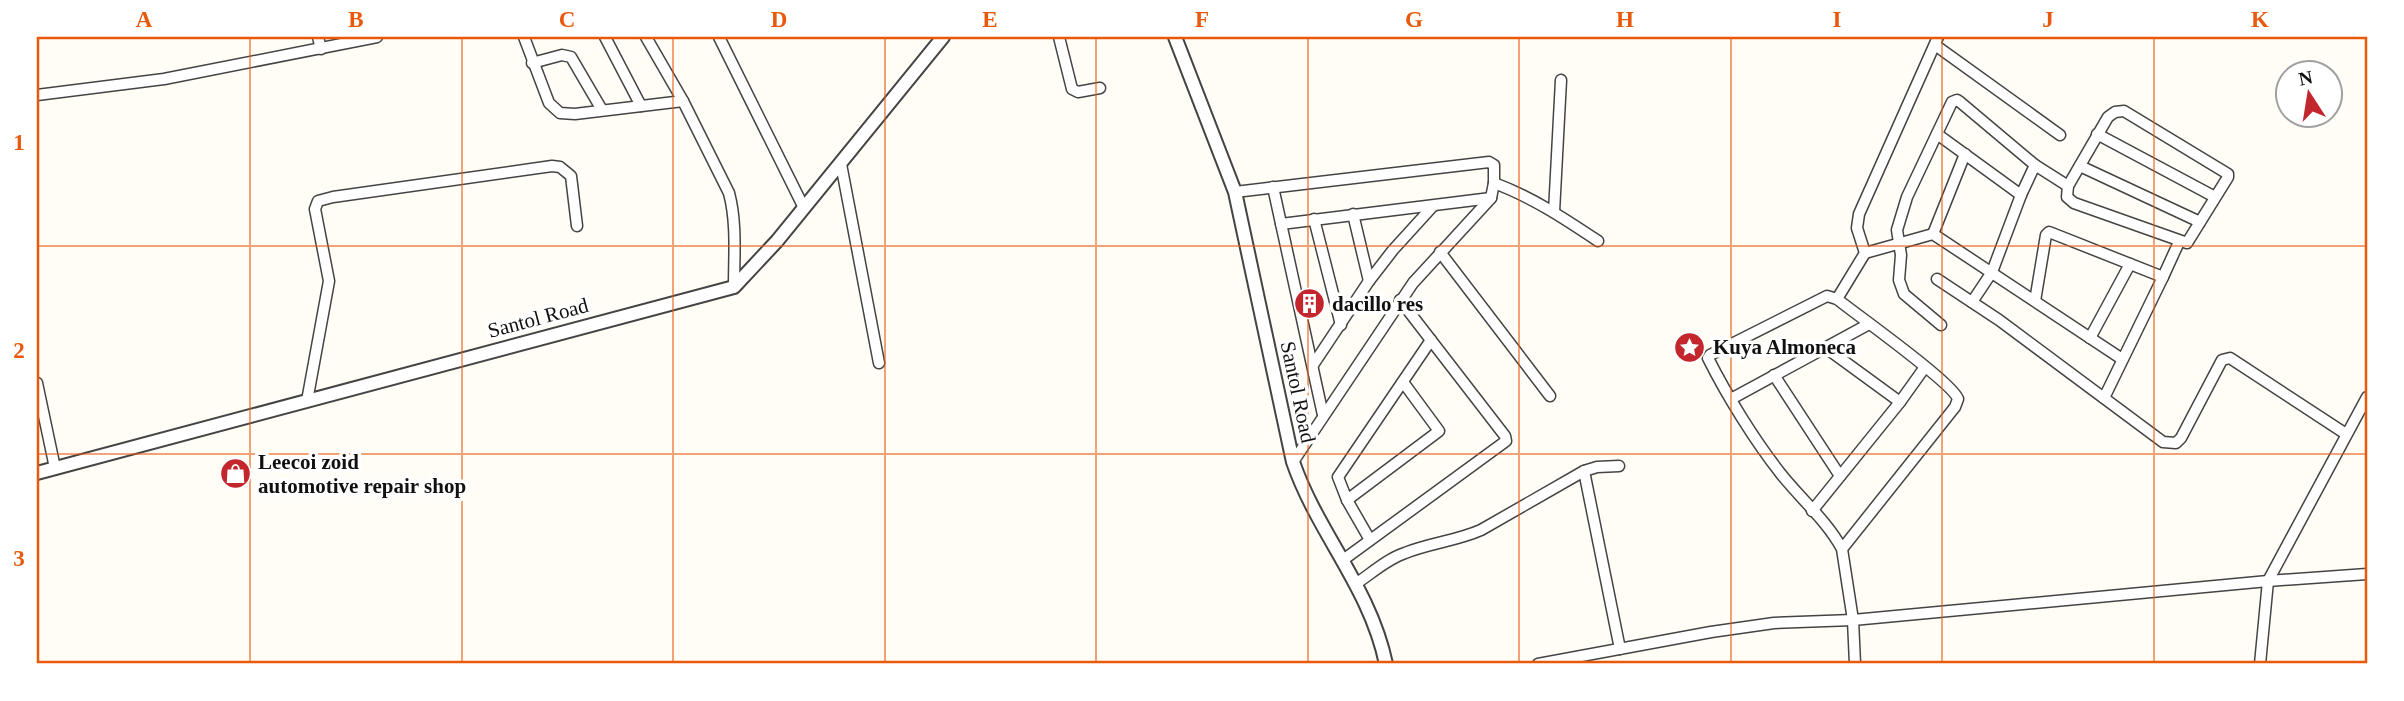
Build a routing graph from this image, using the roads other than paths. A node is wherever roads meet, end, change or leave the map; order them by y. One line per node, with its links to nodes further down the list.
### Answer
1 (318, 37): 11 (street)
2 (377, 37): 11 (street)
3 (524, 37): 12 (street)
4 (605, 37): 17 (street)
5 (646, 37): 16 (street)
6 (719, 37): 34 (street)
7 (943, 37): 23 (street)
8 (1059, 37): 14 (street)
9 (1175, 37): 29 (street, Santol Road)
10 (1937, 41): 21 (street); 46 (street)
11 (321, 49): 15 (street)
12 (532, 62): 18 (street); 18 (street)
13 (1561, 80): 35 (street)
14 (1100, 88)
15 (37, 95)
16 (683, 101): 17 (street); 52 (street)
17 (641, 106): 18 (street)
18 (602, 110)
19 (1937, 134): 22 (street); 24 (street); 44 (street)
20 (2097, 134): 25 (street); 31 (street); 31 (street)
21 (2060, 135)
22 (1965, 154): 30 (street); 41 (street)
23 (841, 164): 34 (street); 64 (street)
24 (2035, 165): 27 (street); 30 (street)
25 (2080, 166): 27 (street); 38 (street)
26 (1494, 183): 28 (street); 32 (street); 35 (street)
27 (2068, 186): 43 (street)
28 (1273, 187): 29 (street); 39 (street)
29 (1234, 192): 78 (street, Santol Road)
30 (2021, 195): 48 (street)
31 (2215, 197): 38 (street)
32 (1491, 198): 33 (street); 45 (street)
33 (1433, 206): 36 (street); 51 (street)
34 (804, 208): 52 (street)
35 (1554, 212): 42 (street)
36 (1353, 215): 37 (street); 51 (street)
37 (1314, 219): 39 (street); 58 (street)
38 (2200, 222): 43 (street)
39 (1281, 224): 65 (street)
40 (577, 226): 74 (street)
41 (1933, 234): 44 (street); 48 (street)
42 (1598, 241)
43 (2179, 242): 49 (street)
44 (1899, 243): 46 (street); 59 (street)
45 (1440, 252): 54 (street); 70 (street)
46 (1864, 253): 53 (street)
47 (2130, 264): 49 (street); 55 (street); 60 (street)
48 (1992, 272): 55 (street); 56 (street)
49 (2163, 277): 63 (street)
50 (1937, 279): 56 (street)
51 (1369, 281): 58 (street)
52 (734, 287): 74 (street, Santol Road)
53 (1837, 299): 57 (street); 73 (street)
54 (1400, 300): 61 (street); 76 (street)
55 (2035, 300): 60 (street)
56 (1972, 302): 72 (street)
57 (1869, 324): 62 (street); 66 (street)
58 (1341, 325): 65 (street)
59 (1941, 325)
60 (2090, 338): 63 (street)
61 (1431, 340): 68 (street); 86 (street)
62 (1826, 348): 67 (street); 75 (street)
63 (2122, 359): 72 (street)
64 (879, 363)
65 (1313, 365): 76 (street)
66 (1925, 367): 75 (street); 87 (street)
67 (1774, 374): 73 (street); 83 (street)
68 (1403, 382): 84 (street); 84 (street)
69 (37, 383): 80 (street)
70 (1550, 396)
71 (2367, 397): 77 (street)
72 (2104, 398): 77 (street)
73 (1731, 399): 85 (street)
74 (307, 401): 80 (street, Santol Road)
75 (1900, 402): 83 (street)
76 (1323, 415): 78 (street)
77 (2346, 434): 90 (street)
78 (1293, 462): 88 (street, Santol Road)
79 (1619, 466): 81 (street)
80 (55, 468): 82 (street, Santol Road)
81 (1584, 471): 91 (street); 93 (street)
82 (37, 473)
83 (1840, 476): 85 (street)
84 (1346, 500): 86 (street)
85 (1812, 511): 87 (street)
86 (1370, 540): 88 (street)
87 (1842, 549): 92 (street)
88 (1343, 560): 91 (street, Santol Road)
89 (2367, 574): 90 (street)
90 (2268, 581): 92 (street); 97 (street)
91 (1357, 583): 94 (street, Santol Road)
92 (1853, 620): 93 (street); 96 (street)
93 (1620, 649): 95 (street)
94 (1386, 664)
95 (1538, 664)
96 (1855, 664)
97 (2260, 664)

